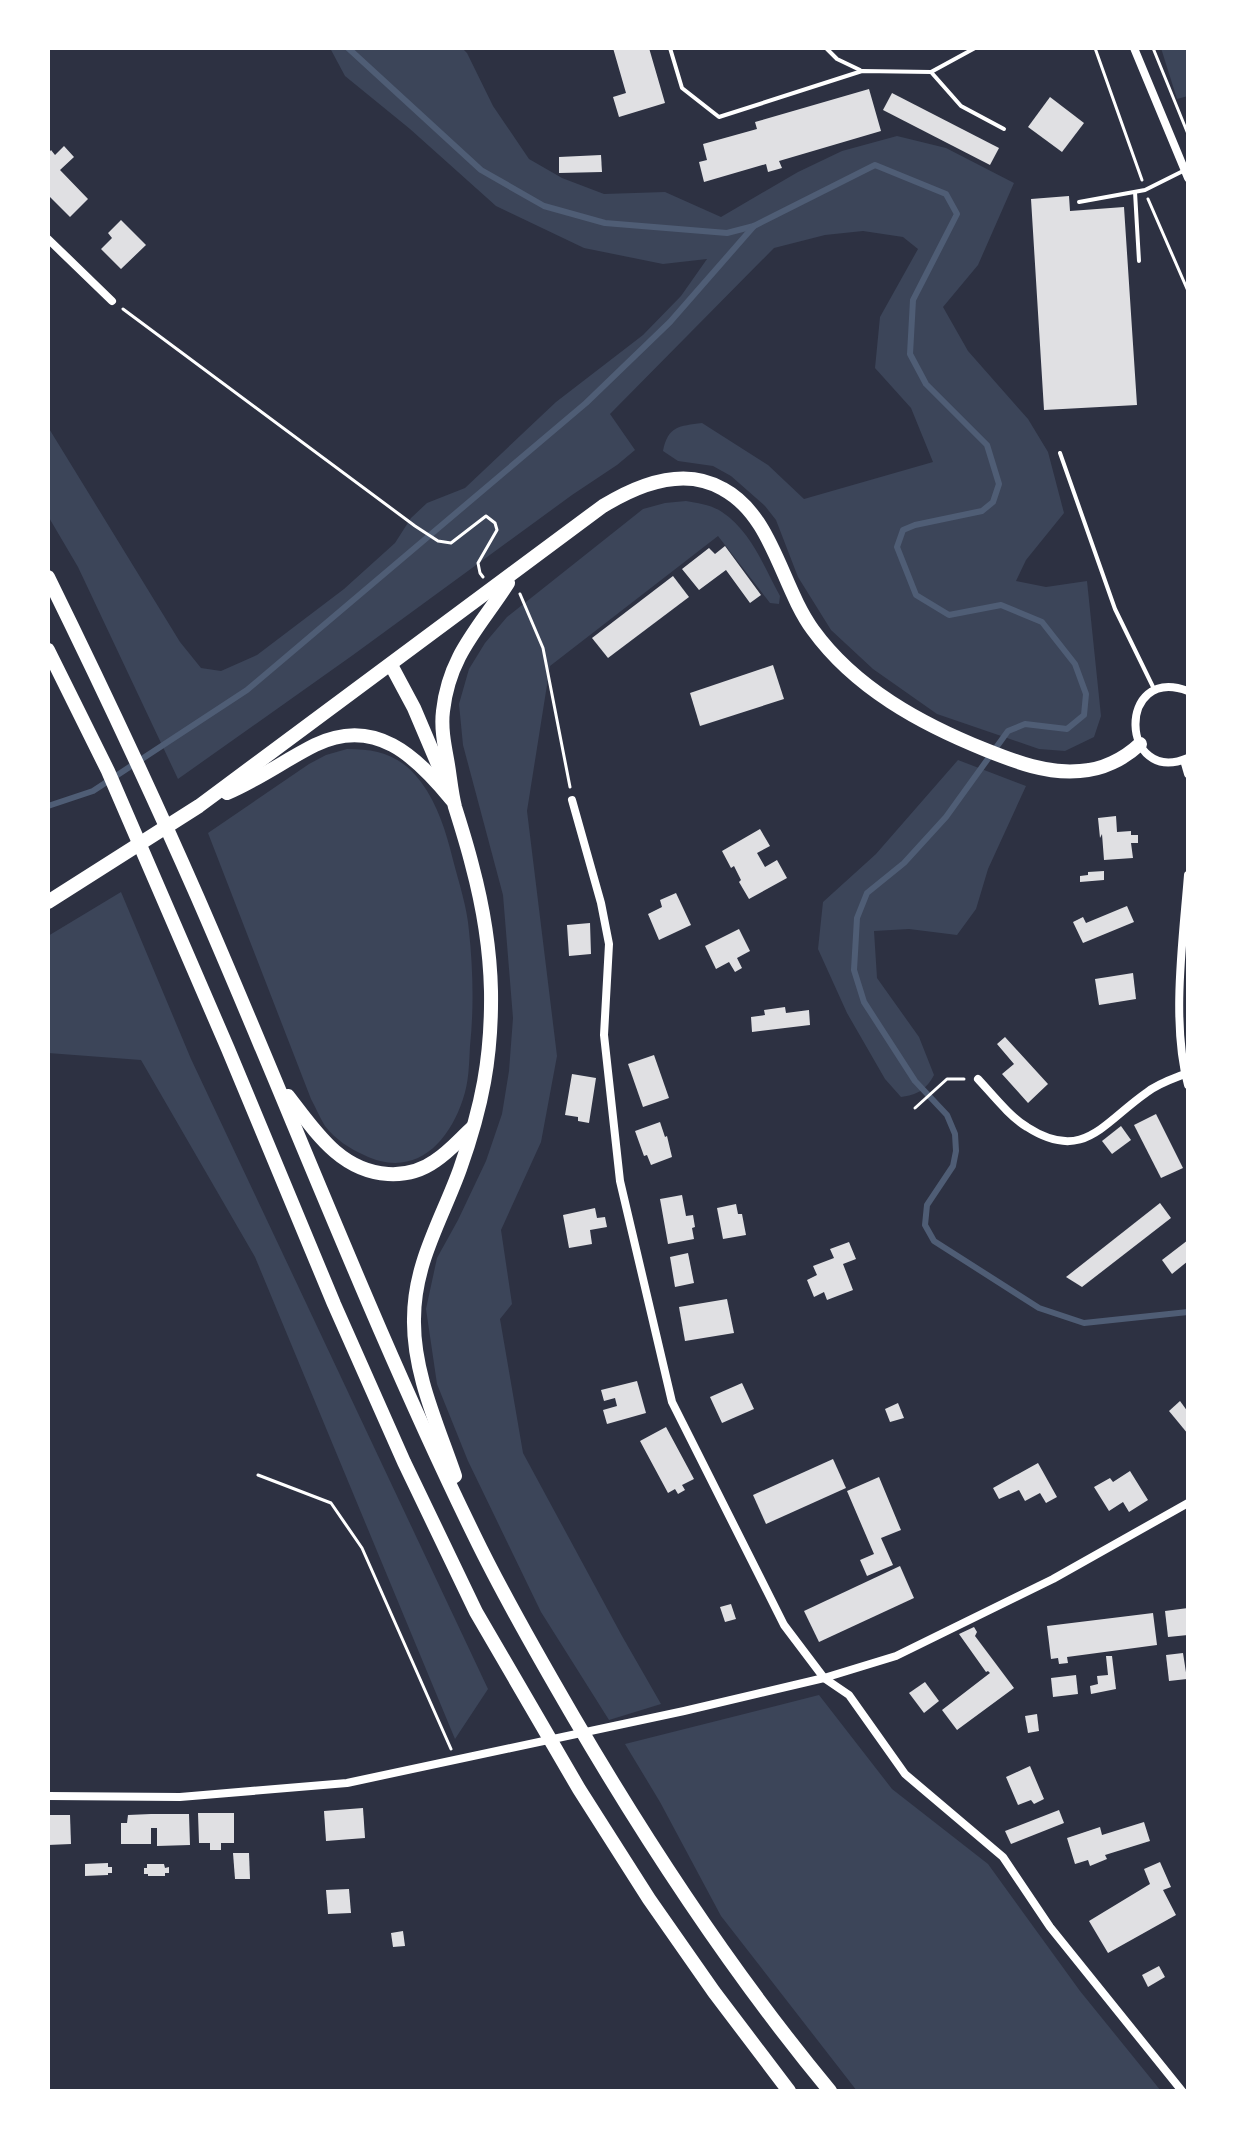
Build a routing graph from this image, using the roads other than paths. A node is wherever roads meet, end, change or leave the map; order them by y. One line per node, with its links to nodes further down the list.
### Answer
1 (670, 48): 5 (lane)
2 (826, 48): 5 (lane)
3 (975, 48): 6 (lane)
4 (1134, 48): 8 (street)
5 (862, 71): 6 (lane)
6 (931, 72): 7 (lane)
7 (1004, 129)
8 (1187, 174): 9 (lane)
9 (1135, 192): 10 (lane); 12 (lane)
10 (1079, 202)
11 (48, 239): 13 (street)
12 (1139, 261)
13 (112, 301)
14 (1060, 453): 19 (lane)
15 (512, 575): 18 (highway); 21 (highway); 25 (highway)
16 (48, 577): 30 (highway)
17 (48, 650): 38 (highway)
18 (391, 665): 25 (highway); 26 (highway)
19 (1155, 691): 20 (street); 21 (street)
20 (1188, 691)
21 (1140, 744): 22 (street)
22 (1186, 759): 23 (street)
23 (1188, 774)
24 (572, 800): 36 (street)
25 (455, 804): 26 (highway); 33 (highway)
26 (199, 806): 28 (highway)
27 (1188, 875): 29 (street)
28 (48, 902)
29 (1185, 1074): 31 (street); 32 (street)
30 (275, 1079): 33 (highway); 35 (highway)
31 (978, 1079)
32 (1188, 1085)
33 (472, 1127): 35 (highway)
34 (1188, 1503): 36 (street)
35 (475, 1537): 39 (highway)
36 (824, 1678): 37 (street); 40 (street)
37 (48, 1796)
38 (789, 2091)
39 (830, 2091)
40 (1182, 2091)

